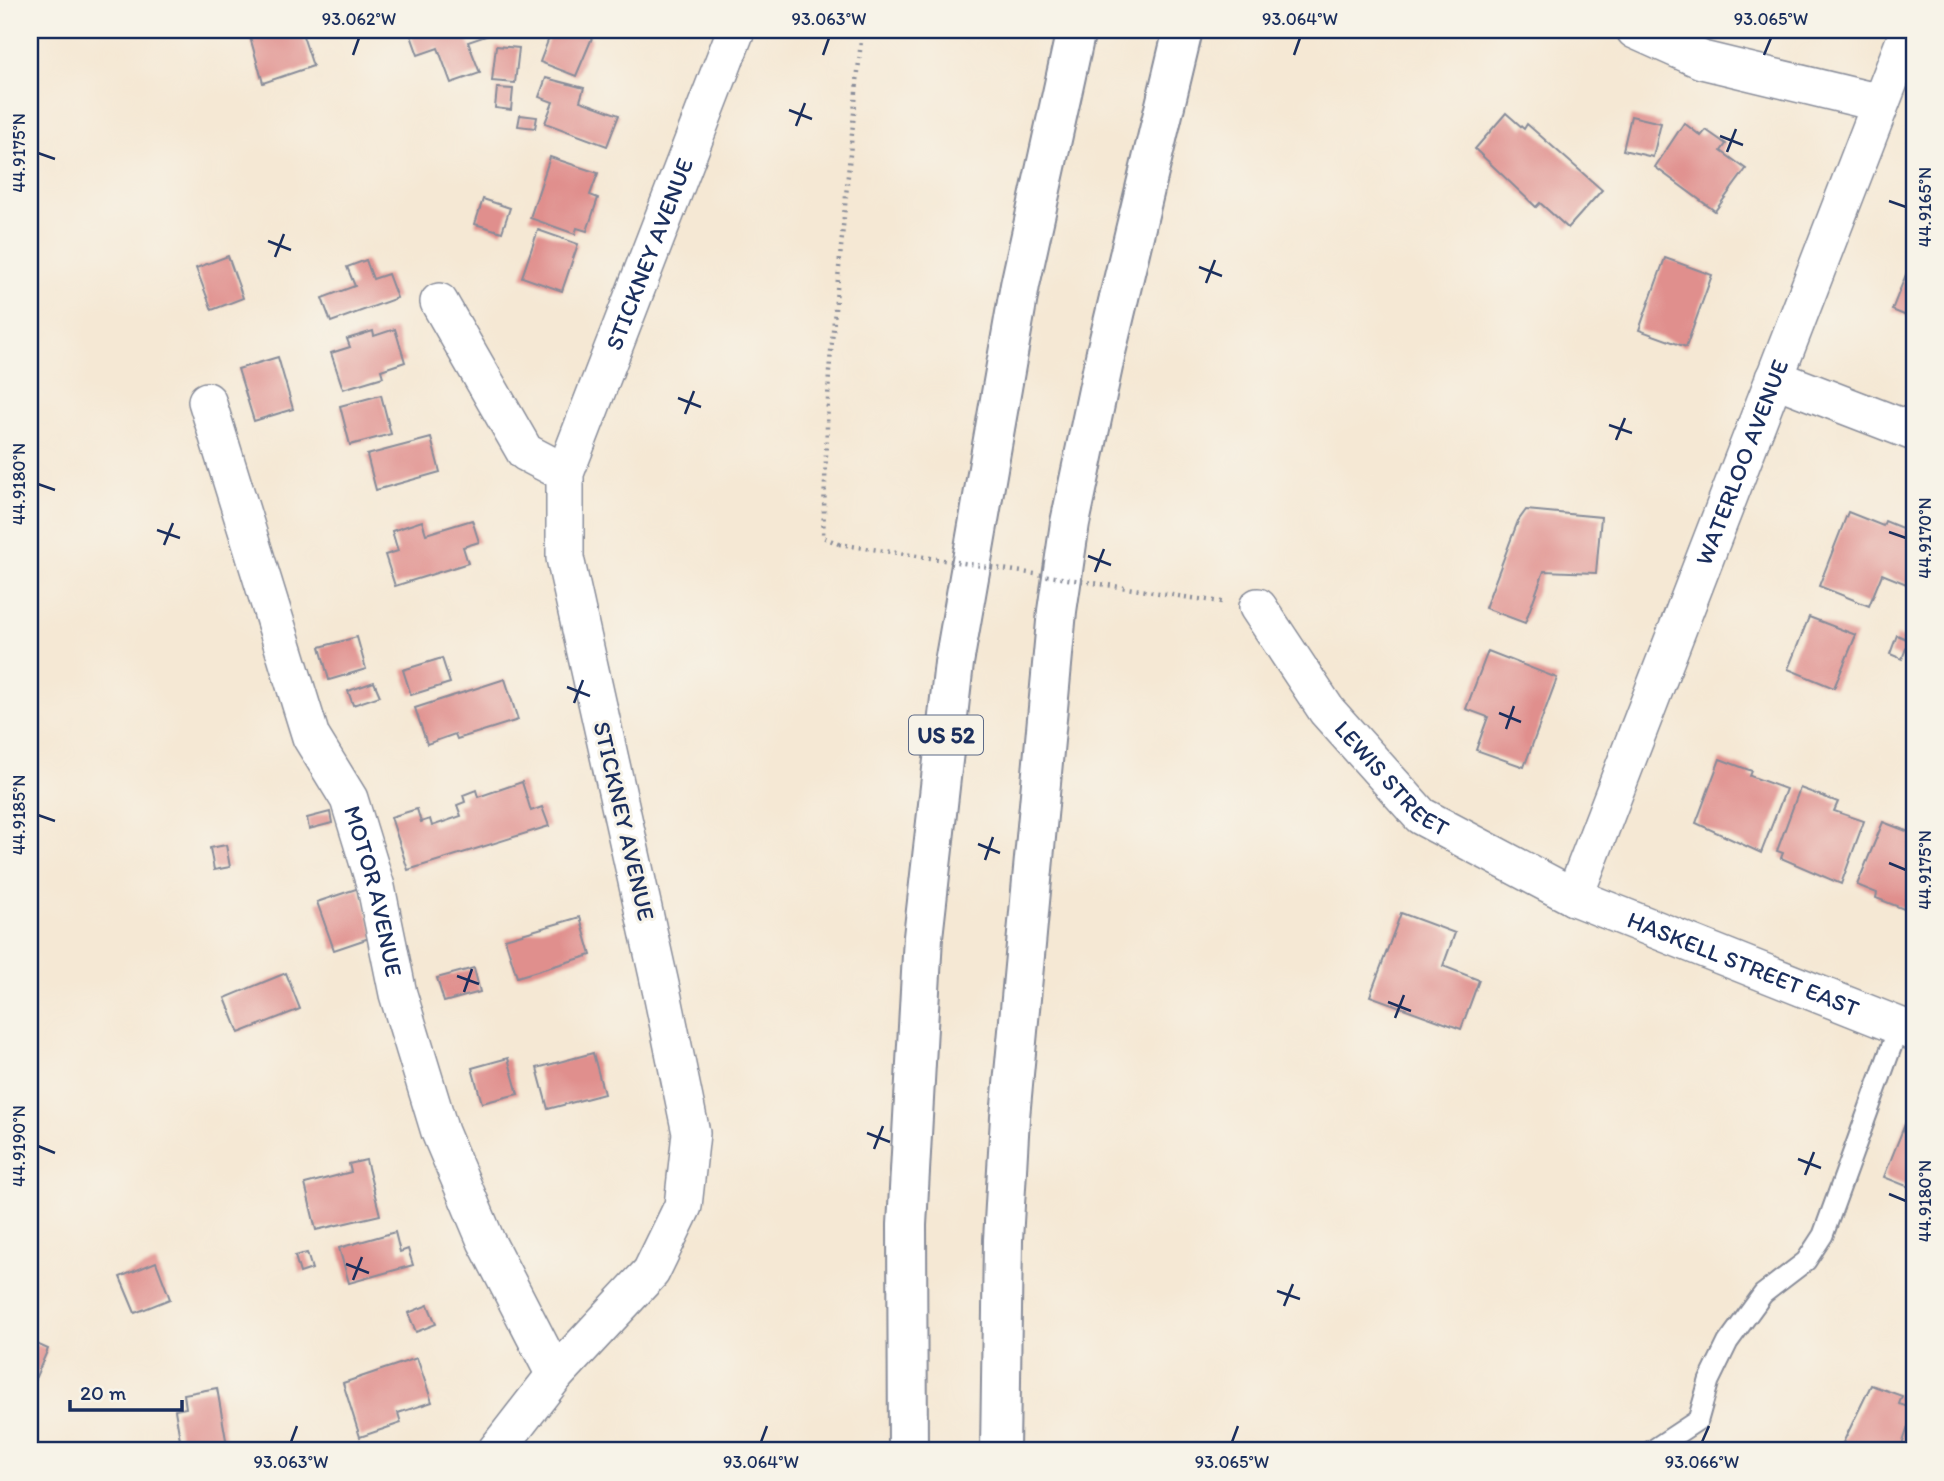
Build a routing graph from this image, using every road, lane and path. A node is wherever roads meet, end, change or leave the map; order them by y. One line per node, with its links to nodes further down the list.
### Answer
1 (736, 30): 14 (street, STICKNEY AVENUE)
2 (862, 30): 15 (path, bridge)
3 (1076, 30): 21 (highway, US 52)
4 (1183, 30): 9 (highway)
5 (1197, 30): 9 (highway)
6 (1635, 30): 8 (street)
7 (1909, 30): 8 (street, WATERLOO AVENUE)
8 (1880, 103): 11 (street, WATERLOO AVENUE)
9 (1163, 106): 22 (highway)
10 (439, 302): 14 (street)
11 (1774, 378): 13 (street); 17 (street, WATERLOO AVENUE)
12 (207, 401): 19 (street, MOTOR AVENUE)
13 (1914, 432)
14 (565, 473): 19 (street, STICKNEY AVENUE)
15 (1192, 598)
16 (1258, 607): 17 (street, LEWIS STREET)
17 (1574, 897): 18 (street, HASKELL STREET EAST)
18 (1907, 1029): 23 (lane)
19 (555, 1375): 20 (street, STICKNEY AVENUE)
20 (496, 1451)
21 (908, 1451)
22 (1000, 1451)
23 (1651, 1451)

